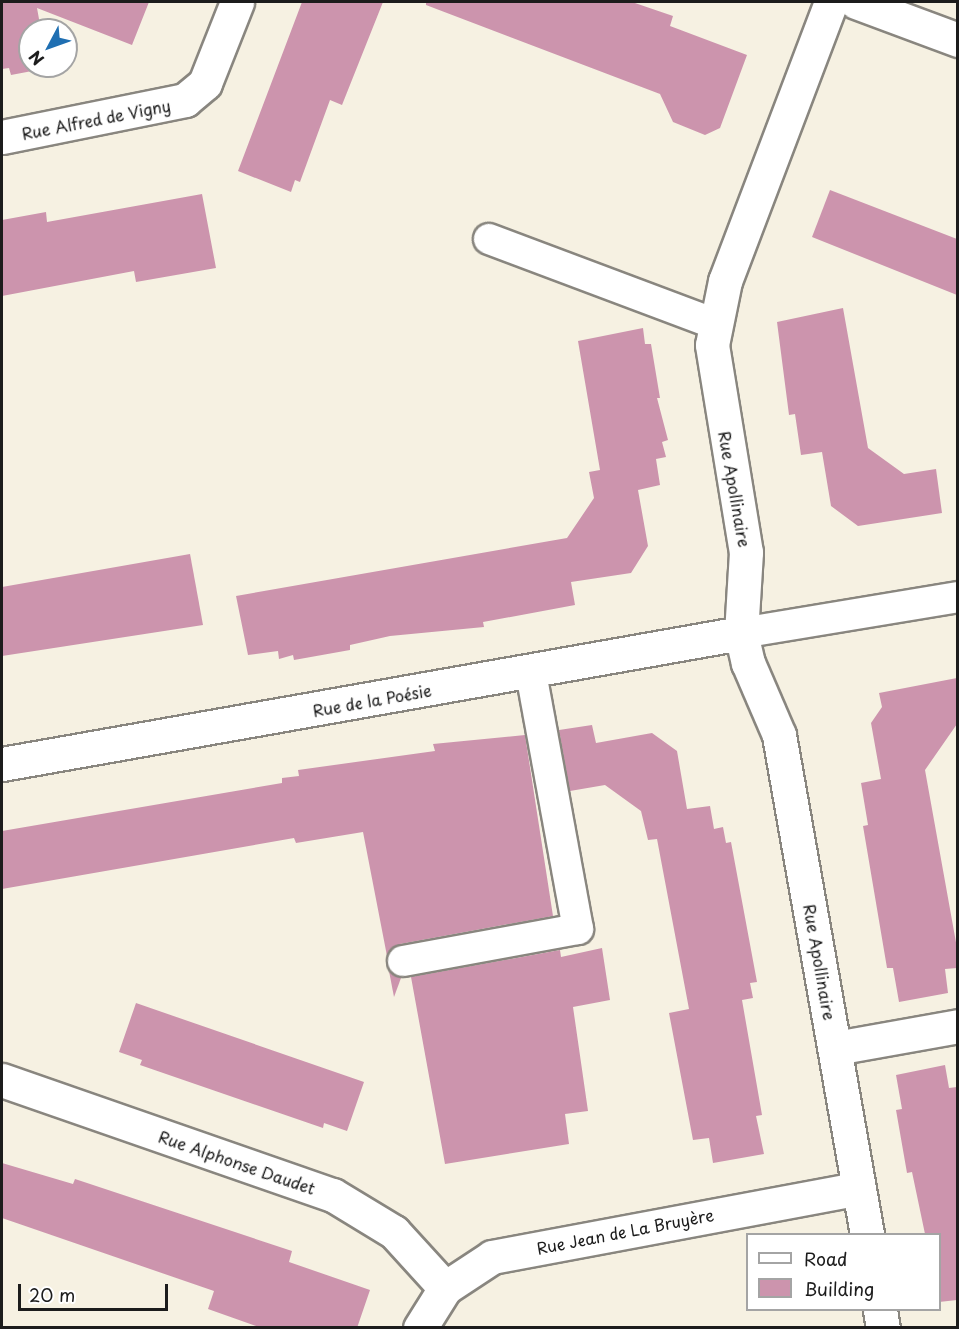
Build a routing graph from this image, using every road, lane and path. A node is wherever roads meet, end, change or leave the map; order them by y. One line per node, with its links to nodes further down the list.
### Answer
1 (237, 2): 5 (street, Rue Alfred de Vigny)
2 (831, 2): 7 (street, Rue Apollinaire)
3 (856, 2): 4 (street)
4 (957, 40)
5 (2, 137)
6 (489, 239): 7 (lane)
7 (715, 324): 9 (street, Rue Apollinaire)
8 (957, 597): 9 (lane)
9 (741, 633): 10 (street, Rue de la Poésie); 14 (street, Rue Apollinaire)
10 (531, 672): 11 (street, Rue de la Poésie); 12 (lane)
11 (2, 764)
12 (403, 961)
13 (957, 1026): 14 (street)
14 (835, 1048): 16 (street, Rue Apollinaire)
15 (2, 1080): 18 (street, Rue Alphonse Daudet)
16 (859, 1188): 17 (street, Rue Apollinaire); 18 (street, Rue Jean de La Bruyère)
17 (867, 1233)
18 (445, 1288): 20 (street, Rue Jean de La Bruyère)
19 (880, 1311): 21 (street)
20 (420, 1328)
21 (883, 1328)

